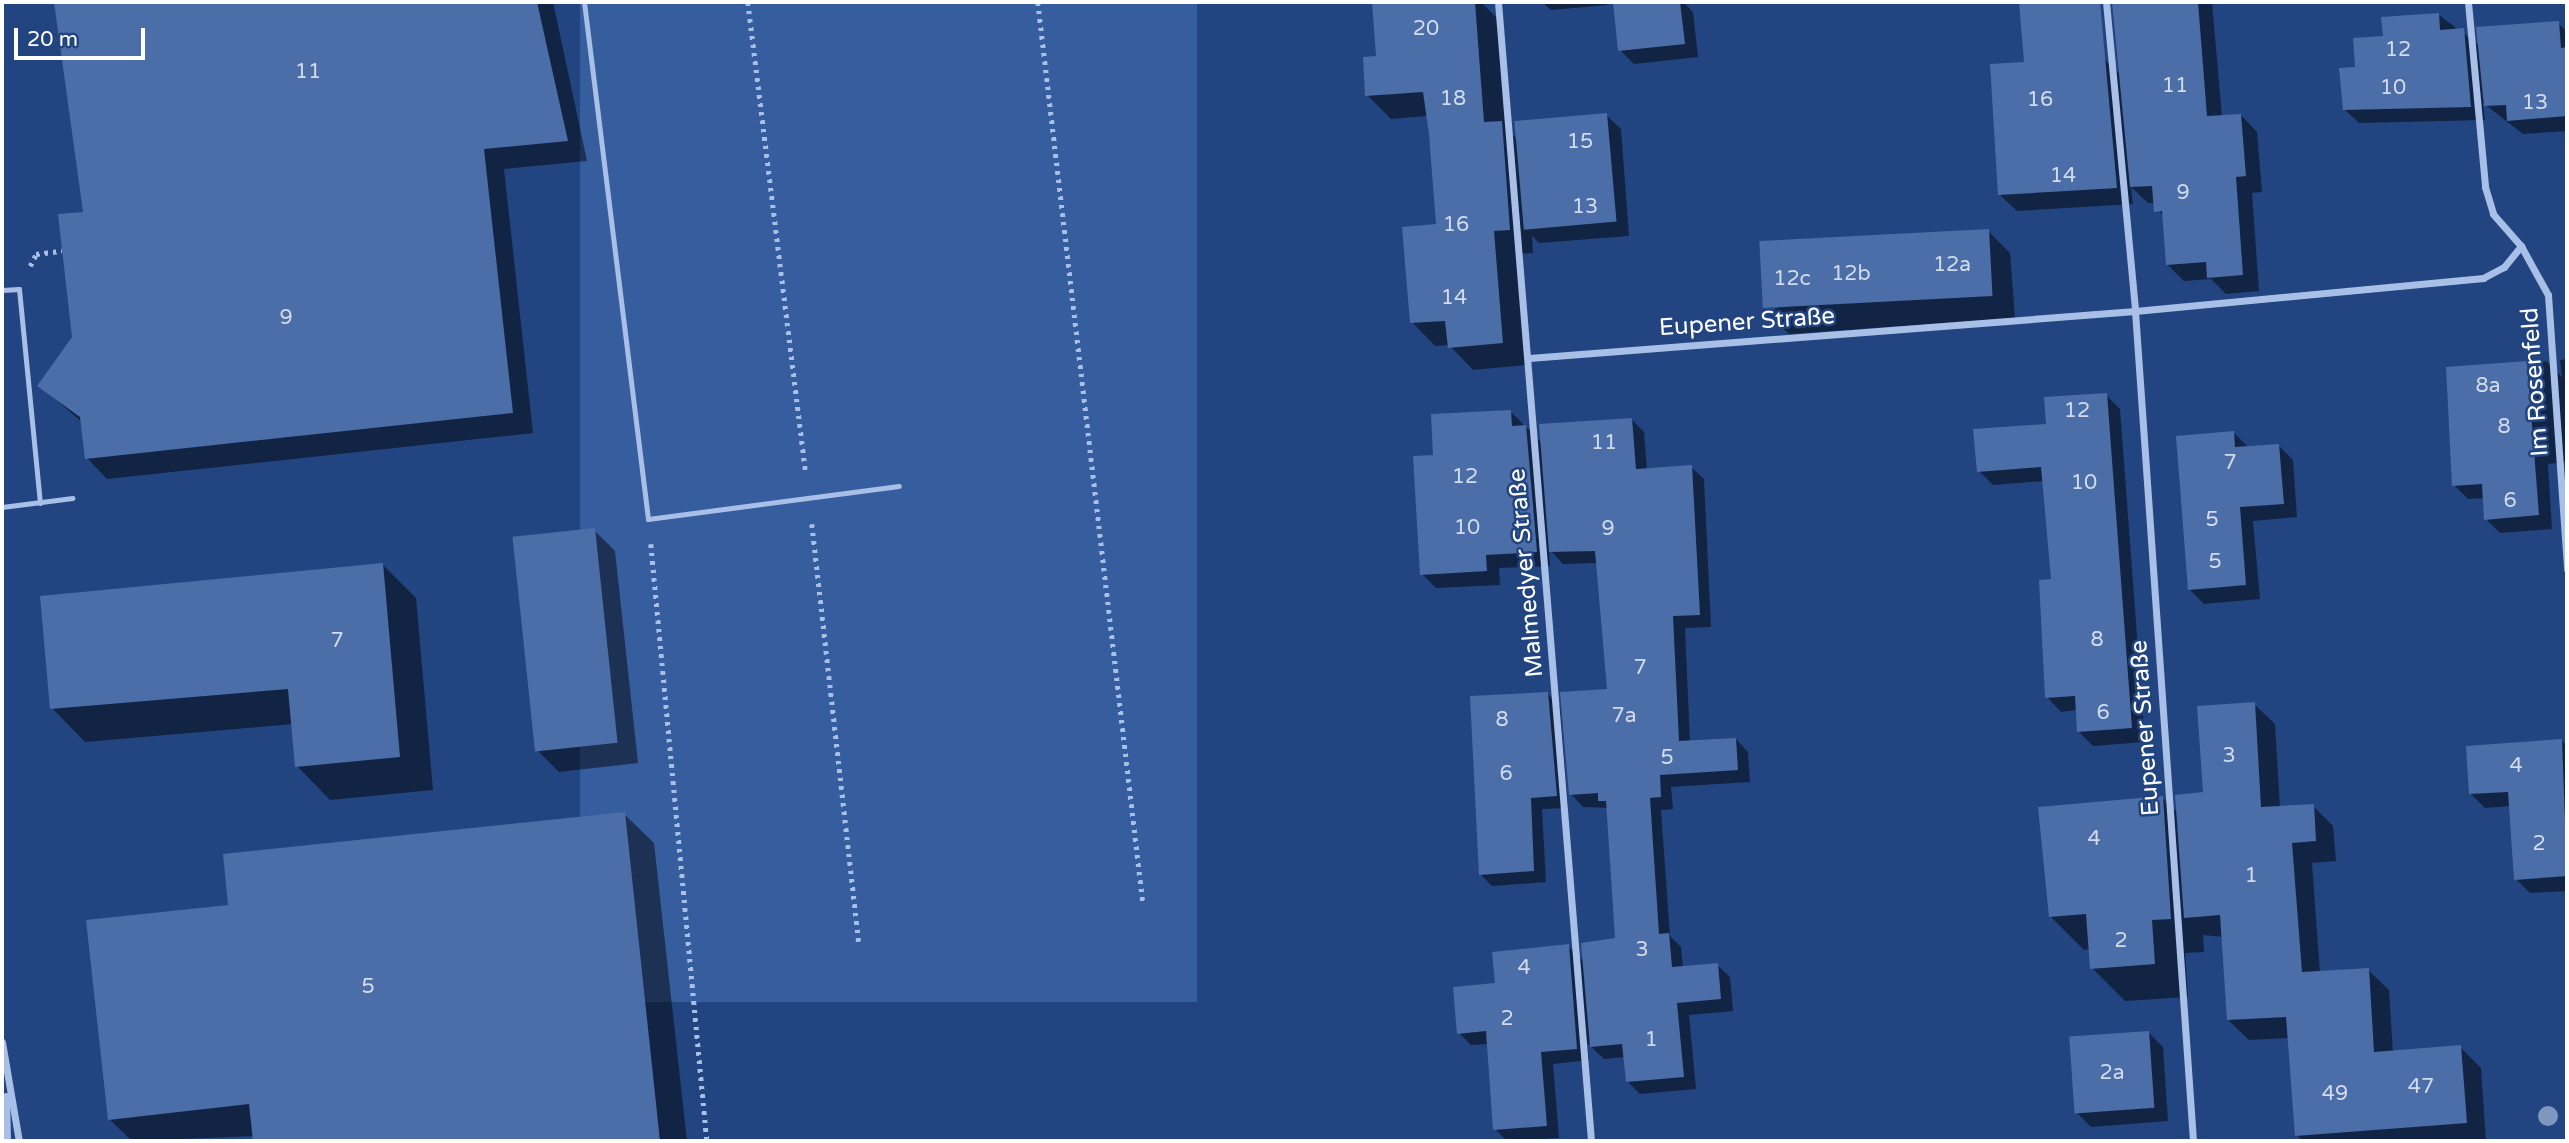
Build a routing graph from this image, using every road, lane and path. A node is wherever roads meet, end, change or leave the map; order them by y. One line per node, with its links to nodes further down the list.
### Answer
1 (584, 2): 16 (lane)
2 (1038, 2): 18 (path)
3 (1498, 2): 11 (street, Malmedyer Straße)
4 (2106, 2): 10 (street, Eupener Straße)
5 (2468, 2): 6 (street, Im Rosenfeld)
6 (2521, 246): 10 (street, Eupener Straße); 17 (street, Im Rosenfeld)
7 (62, 251): 8 (path)
8 (19, 289): 9 (lane); 14 (lane)
9 (2, 290)
10 (2135, 311): 11 (street, Eupener Straße); 25 (street, Eupener Straße)
11 (1529, 358): 24 (street, Malmedyer Straße)
12 (899, 486): 16 (lane)
13 (72, 498): 14 (lane)
14 (40, 503): 15 (lane)
15 (2, 508)
16 (648, 519): 23 (path)
17 (2567, 569)
18 (1143, 903)
19 (2, 1042): 20 (street)
20 (6, 1082): 21 (street); 22 (street)
21 (7, 1141)
22 (19, 1141)
23 (707, 1141)
24 (1591, 1141)
25 (2193, 1141)

